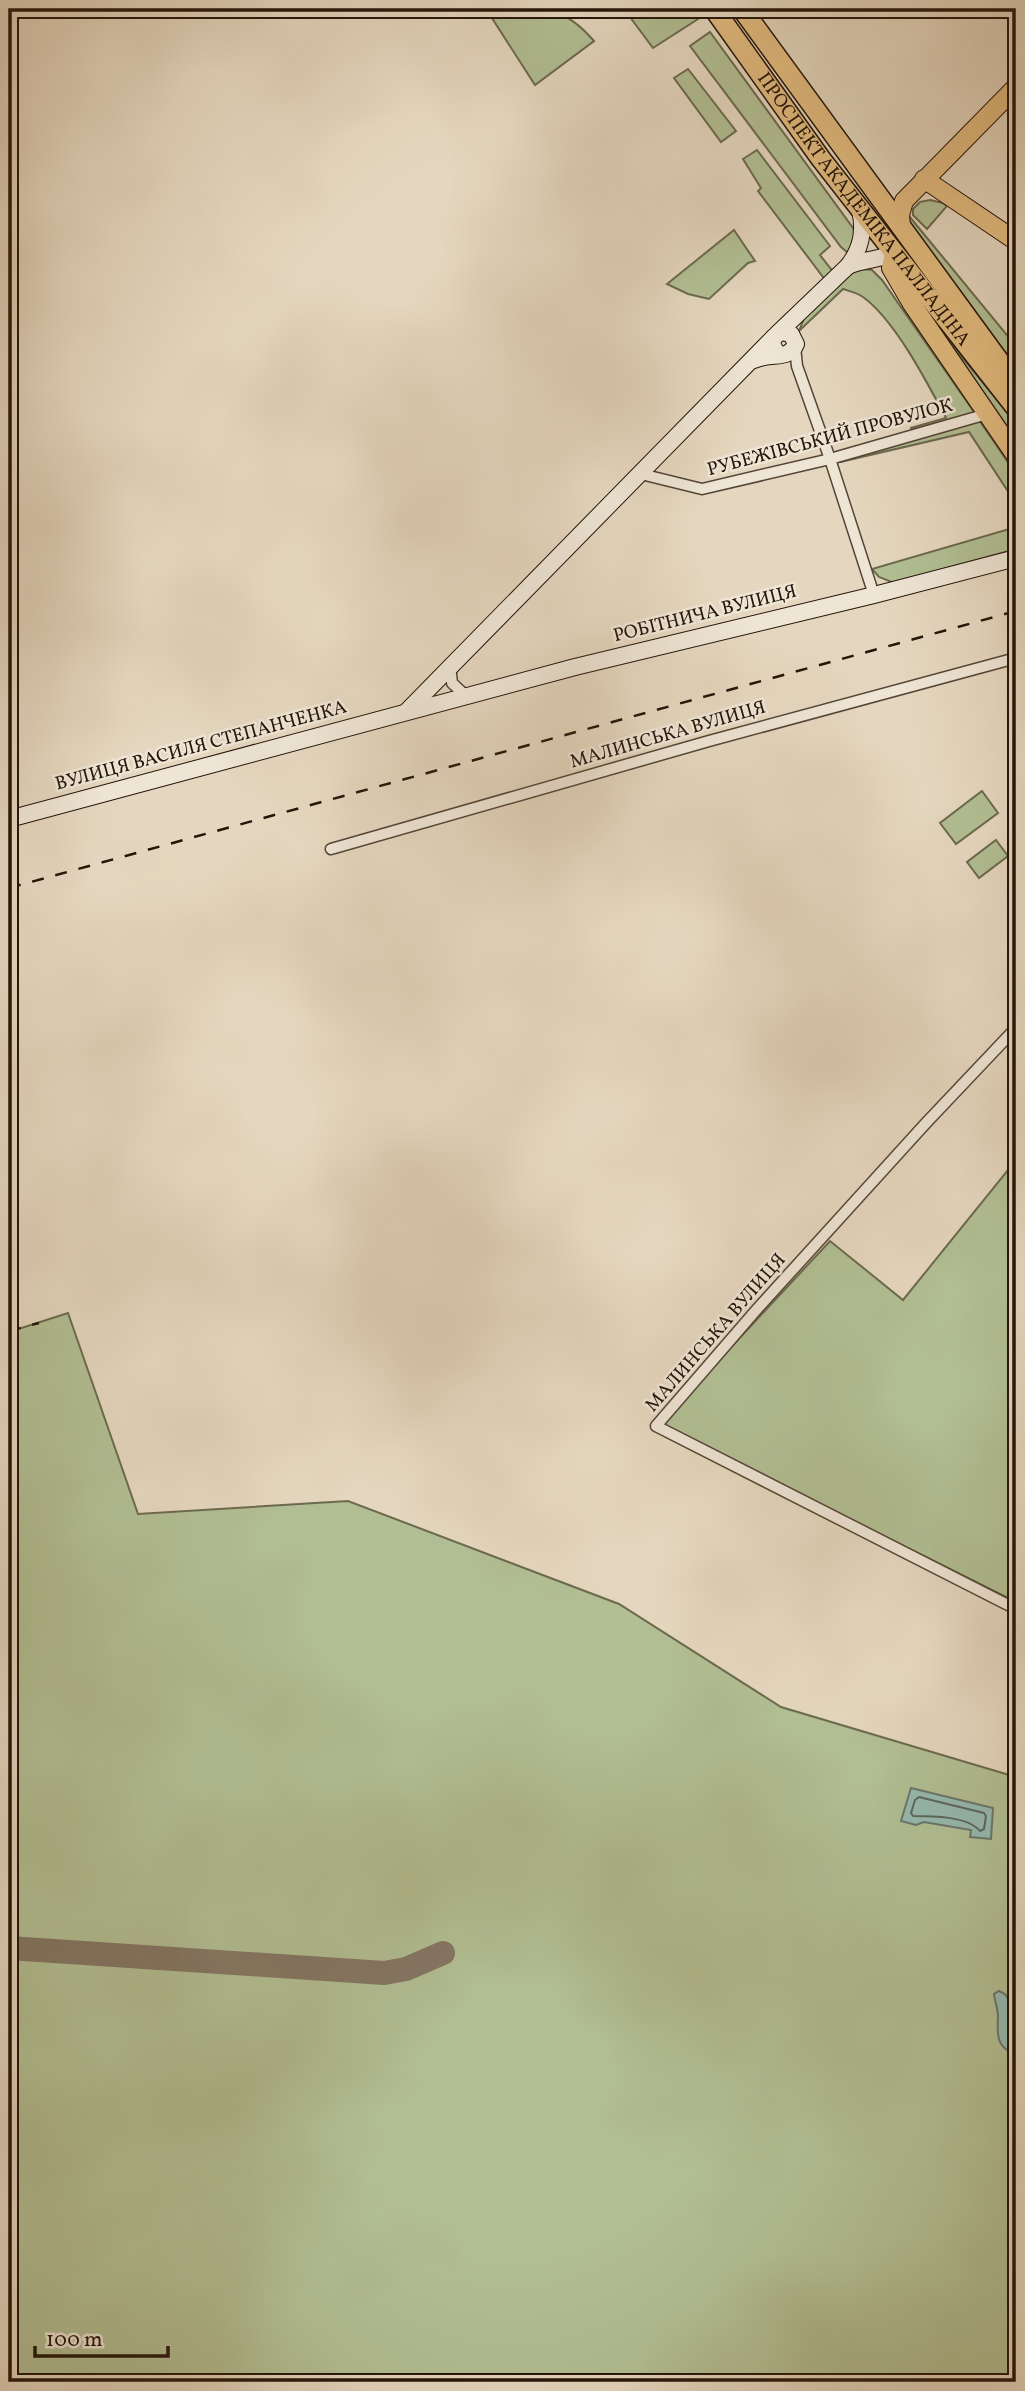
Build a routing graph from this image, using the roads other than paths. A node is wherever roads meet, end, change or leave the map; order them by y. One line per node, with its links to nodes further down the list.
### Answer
1 (714, 9): 6 (highway, ПРОСПЕКТ АКАДЕМІКА ПАЛЛАДІНА)
2 (742, 9): 5 (highway, ПРОСПЕКТ АКАДЕМІКА ПАЛЛАДІНА)
3 (1014, 91): 4 (main road)
4 (924, 179): 5 (main road); 7 (main road); 8 (main road)
5 (872, 187): 7 (highway, ПРОСПЕКТ АКАДЕМІКА ПАЛЛАДІНА)
6 (860, 210): 9 (highway, ПРОСПЕКТ АКАДЕМІКА ПАЛЛАДІНА); 10 (street)
7 (901, 226): 15 (highway, ПРОСПЕКТ АКАДЕМІКА ПАЛЛАДІНА)
8 (1016, 241)
9 (894, 253): 10 (street); 16 (highway, ПРОСПЕКТ АКАДЕМІКА ПАЛЛАДІНА); 17 (main road)
10 (848, 266): 11 (street)
11 (796, 315): 12 (street); 13 (street)
12 (775, 335): 13 (street); 14 (street)
13 (787, 349): 14 (street); 19 (street)
14 (749, 363): 20 (street)
15 (1016, 384)
16 (1016, 408)
17 (987, 414): 18 (main road); 19 (street, РУБЕЖІВСЬКИЙ ПРОВУЛОК)
18 (1016, 456)
19 (830, 459): 20 (street, РУБЕЖІВСЬКИЙ ПРОВУЛОК); 22 (street)
20 (641, 474): 24 (street)
21 (1016, 558): 22 (street, РОБІТНИЧА ВУЛИЦЯ)
22 (874, 595): 25 (street, РОБІТНИЧА ВУЛИЦЯ)
23 (1016, 658): 28 (street, МАЛИНСЬКА ВУЛИЦЯ)
24 (450, 666): 25 (street); 26 (street)
25 (465, 695): 26 (street, РОБІТНИЧА ВУЛИЦЯ)
26 (405, 713): 27 (street, ВУЛИЦЯ ВАСИЛЯ СТЕПАНЧЕНКА)
27 (9, 819)
28 (331, 849)
29 (1016, 1028): 30 (street, МАЛИНСЬКА ВУЛИЦЯ)
30 (1016, 1609)

